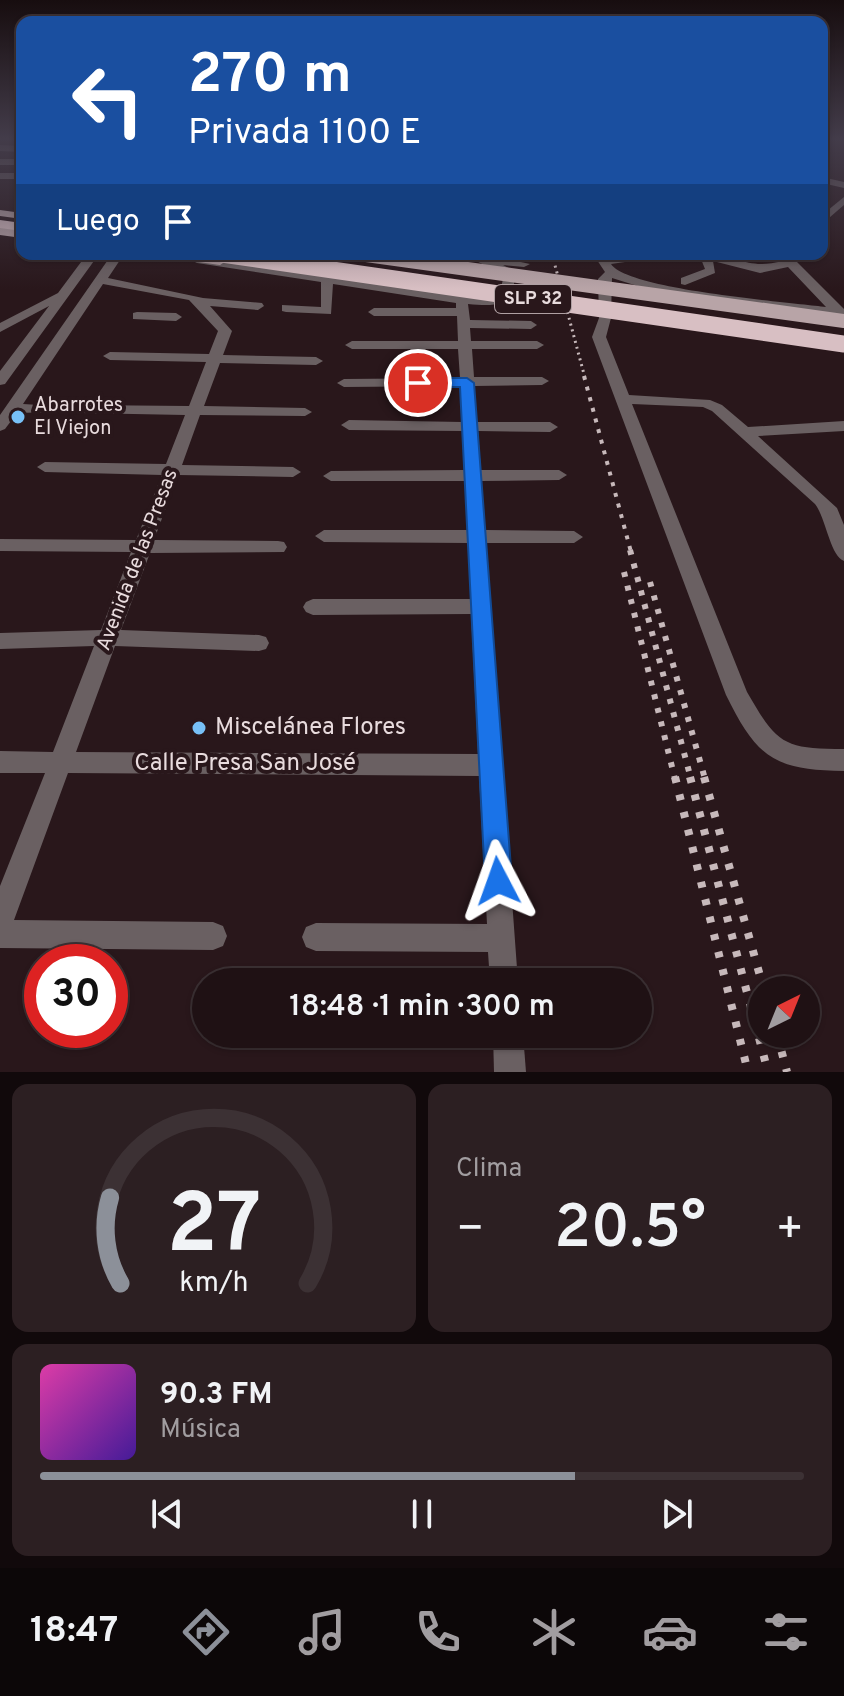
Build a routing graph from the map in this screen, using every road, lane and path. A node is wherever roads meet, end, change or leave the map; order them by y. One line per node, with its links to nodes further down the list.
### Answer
1 (88, 260): 21 (street)
2 (114, 260): 17 (street)
3 (206, 260): 18 (street)
4 (243, 260): 35 (highway, SLP 32, bridge)
5 (313, 260): 34 (highway, SLP 32)
6 (407, 260): 30 (main road, bridge)
7 (486, 260): 16 (street)
8 (523, 260): 16 (street)
9 (630, 260): 15 (street)
10 (675, 260): 19 (street)
11 (707, 260): 19 (street)
12 (723, 260): 13 (street)
13 (784, 260)
14 (791, 260): 30 (street)
15 (604, 263): 20 (street); 47 (street)
16 (510, 272): 29 (street)
17 (100, 280): 22 (street); 48 (street)
18 (327, 280): 27 (street); 29 (street)
19 (687, 287): 20 (street); 24 (street)
20 (660, 289): 39 (street)
21 (66, 290): 33 (street); 43 (street)
22 (156, 290): 25 (street); 31 (street)
23 (758, 292): 24 (street)
24 (746, 299): 30 (street)
25 (200, 301): 26 (street); 41 (street, Avenida de las Presas)
26 (258, 306)
27 (286, 308)
28 (374, 312): 29 (street)
29 (463, 312): 32 (street); 38 (street)
30 (842, 315)
31 (176, 317)
32 (531, 325)
33 (0, 328)
34 (844, 336)
35 (844, 344)
36 (352, 345): 38 (street)
37 (537, 345): 38 (street)
38 (465, 346): 46 (street)
39 (844, 353)
40 (110, 356): 41 (street)
41 (215, 357): 42 (street); 51 (street, Avenida de las Presas)
42 (316, 361)
43 (0, 381)
44 (542, 381): 46 (street)
45 (344, 383): 46 (street)
46 (467, 383): 55 (street)
47 (623, 399): 58 (street); 78 (street)
48 (13, 408): 49 (street); 54 (street)
49 (50, 409)
50 (81, 409): 51 (street)
51 (195, 409): 52 (street); 60 (street, Avenida de las Presas)
52 (305, 412)
53 (349, 425): 55 (street)
54 (0, 426)
55 (470, 426): 57 (street); 64 (street)
56 (844, 426): 58 (street)
57 (550, 427)
58 (743, 432): 65 (street)
59 (45, 467): 60 (street)
60 (172, 470): 61 (street); 70 (street, Avenida de las Presas)
61 (293, 472)
62 (559, 475): 64 (street)
63 (331, 476): 64 (street)
64 (473, 476): 66 (street)
65 (837, 512): 72 (street)
66 (477, 535): 67 (street); 68 (street); 73 (street)
67 (324, 536)
68 (574, 537)
69 (0, 545): 70 (street)
70 (143, 545): 71 (street); 75 (street, Avenida de las Presas)
71 (278, 547)
72 (844, 554)
73 (481, 606): 74 (street); 81 (street)
74 (313, 607)
75 (108, 638): 76 (street); 77 (street); 80 (street, Avenida de las Presas)
76 (0, 641)
77 (259, 643)
78 (844, 760)
79 (0, 762): 80 (street, Calle Presa San José)
80 (60, 763): 81 (street, Calle Presa San José); 82 (street, Avenida de las Presas)
81 (491, 765): 86 (street)
82 (0, 921)
83 (0, 934): 84 (street)
84 (213, 936)
85 (316, 937): 86 (street)
86 (502, 938): 87 (street)
87 (503, 968)
88 (509, 1048): 89 (street)
89 (510, 1072)

